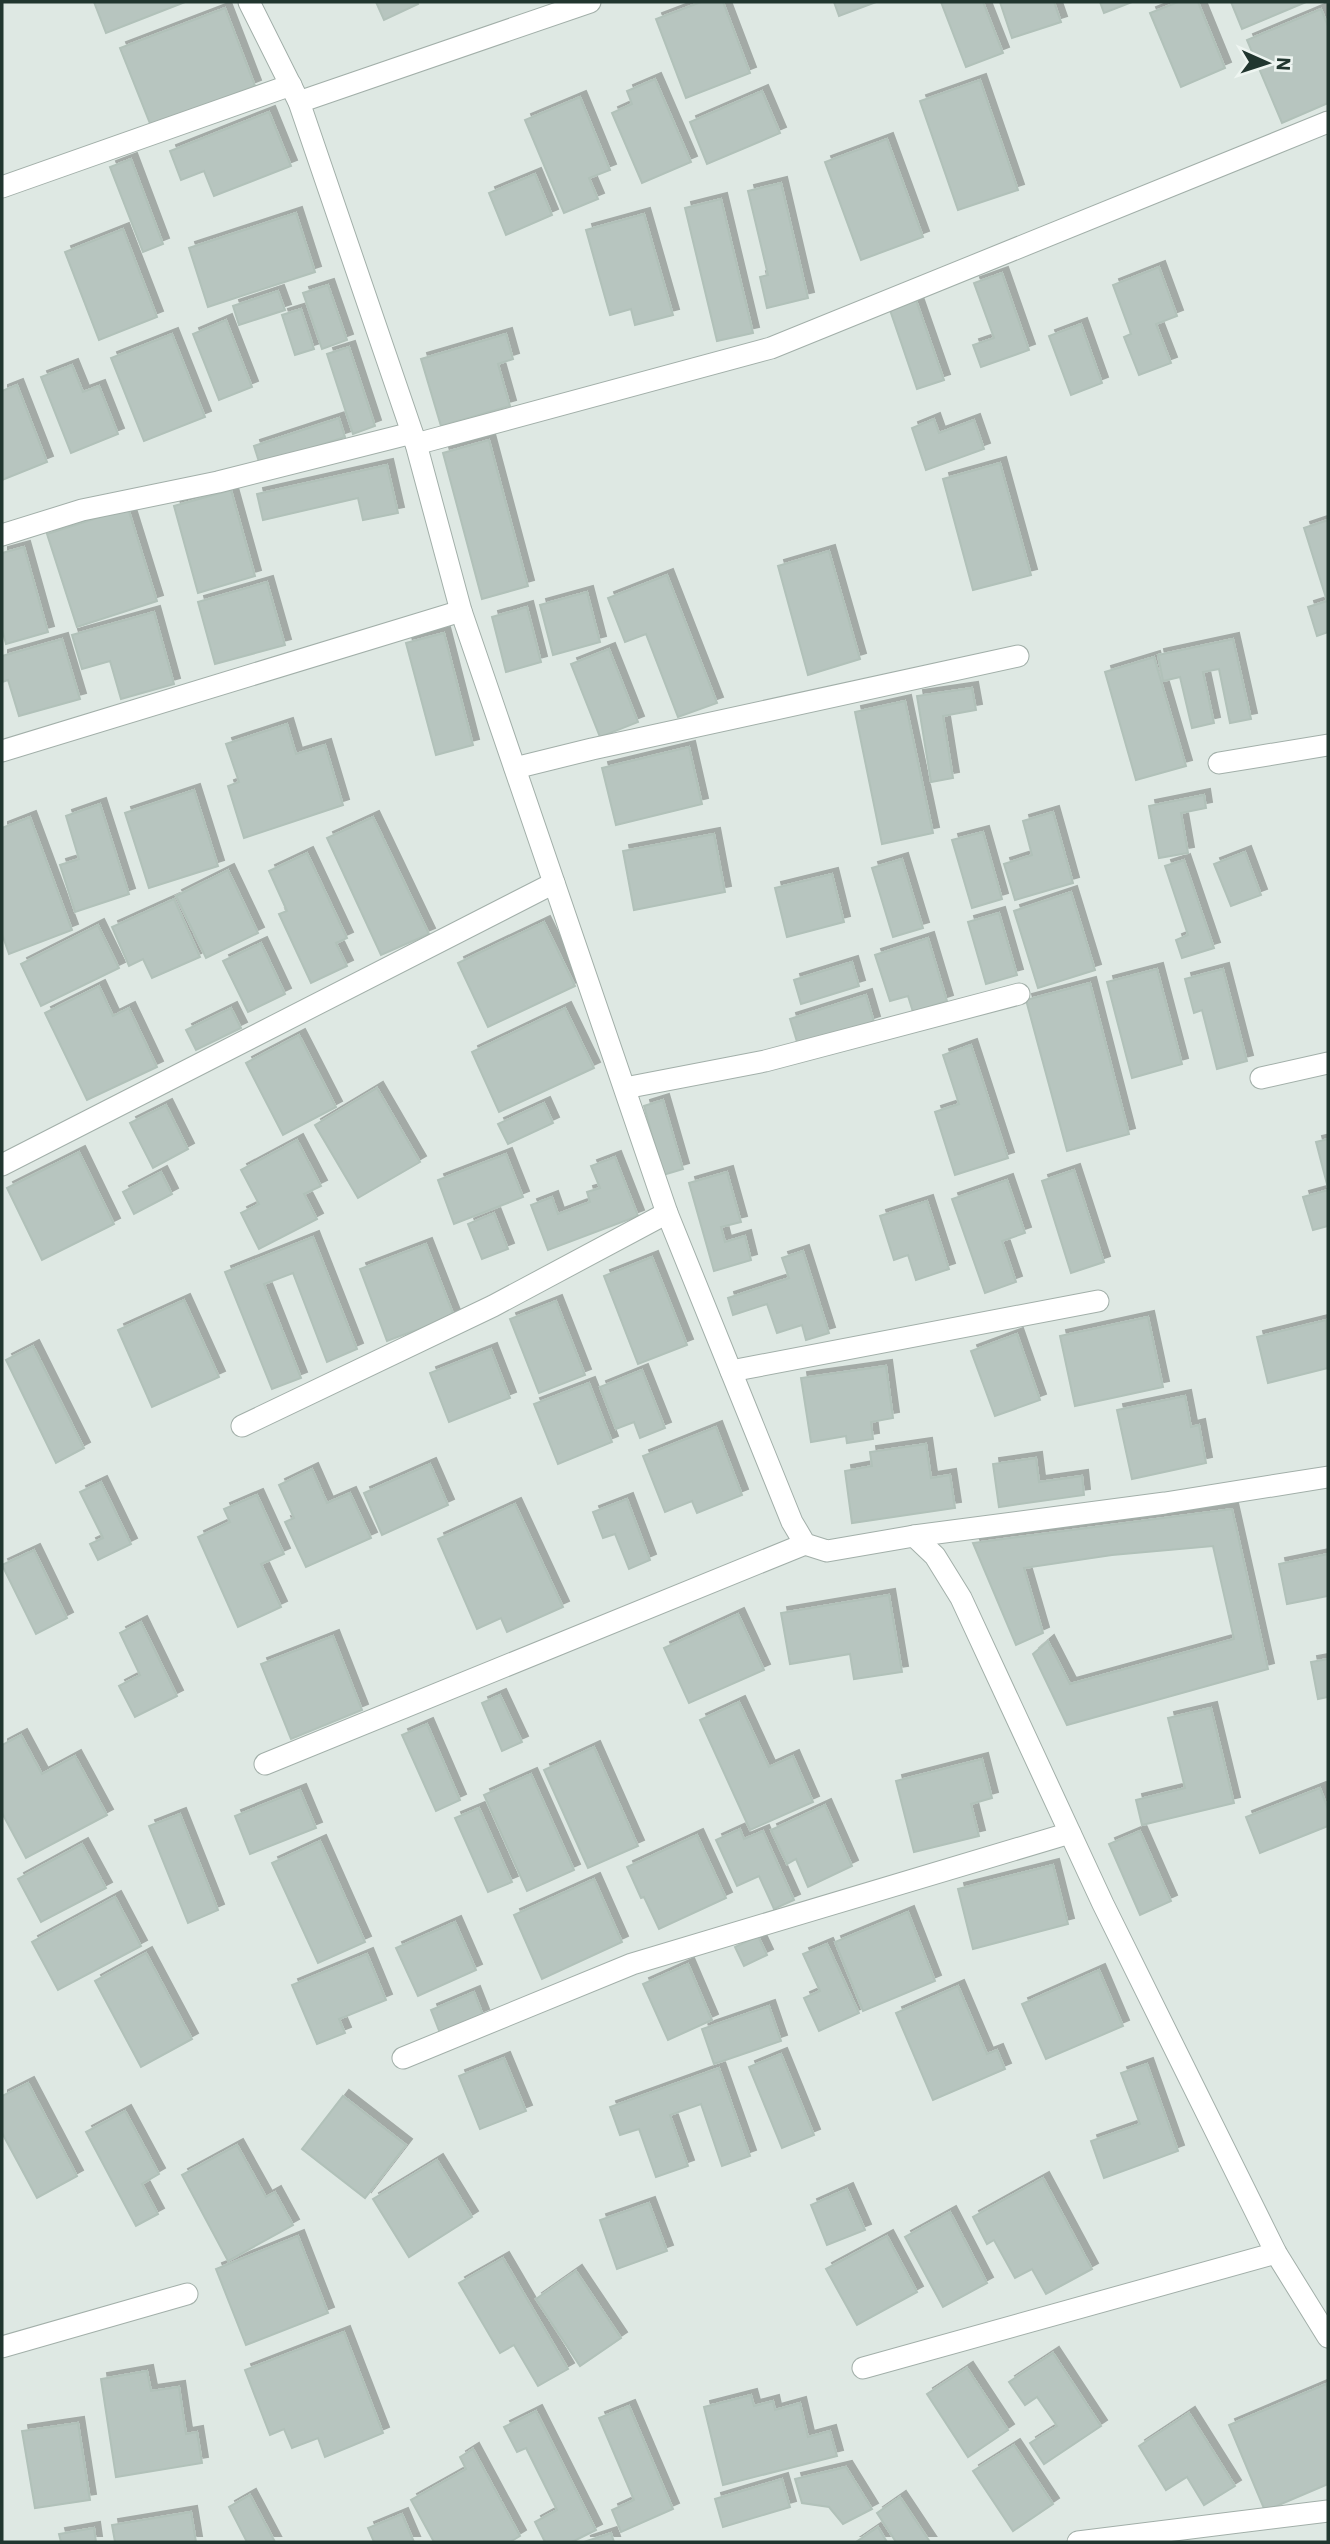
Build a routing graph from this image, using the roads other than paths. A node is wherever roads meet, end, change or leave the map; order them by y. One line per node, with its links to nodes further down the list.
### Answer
1 (249, 2): 3 (street)
2 (590, 2): 3 (street)
3 (295, 93): 5 (street); 6 (street)
4 (1328, 122): 6 (street)
5 (2, 187)
6 (414, 438): 7 (street); 8 (street)
7 (2, 536)
8 (461, 611): 11 (street); 13 (street)
9 (1018, 656): 13 (street)
10 (1328, 744): 12 (street)
11 (2, 751)
12 (1219, 763)
13 (515, 768): 14 (street)
14 (555, 883): 18 (street); 19 (street)
15 (1018, 993): 18 (street)
16 (1328, 1063): 17 (street)
17 (1261, 1078)
18 (625, 1088): 20 (street)
19 (2, 1165)
20 (667, 1213): 22 (street); 23 (street)
21 (1098, 1301): 22 (street)
22 (731, 1371): 26 (street)
23 (242, 1426)
24 (1328, 1477): 25 (street)
25 (914, 1536): 26 (street); 28 (street)
26 (805, 1544): 27 (street)
27 (265, 1764)
28 (1070, 1833): 29 (street); 30 (street)
29 (403, 2058)
30 (1276, 2253): 32 (street); 34 (street)
31 (187, 2294): 33 (street)
32 (1328, 2337)
33 (2, 2347)
34 (863, 2368)
35 (1328, 2511): 36 (street)
36 (1078, 2542)

